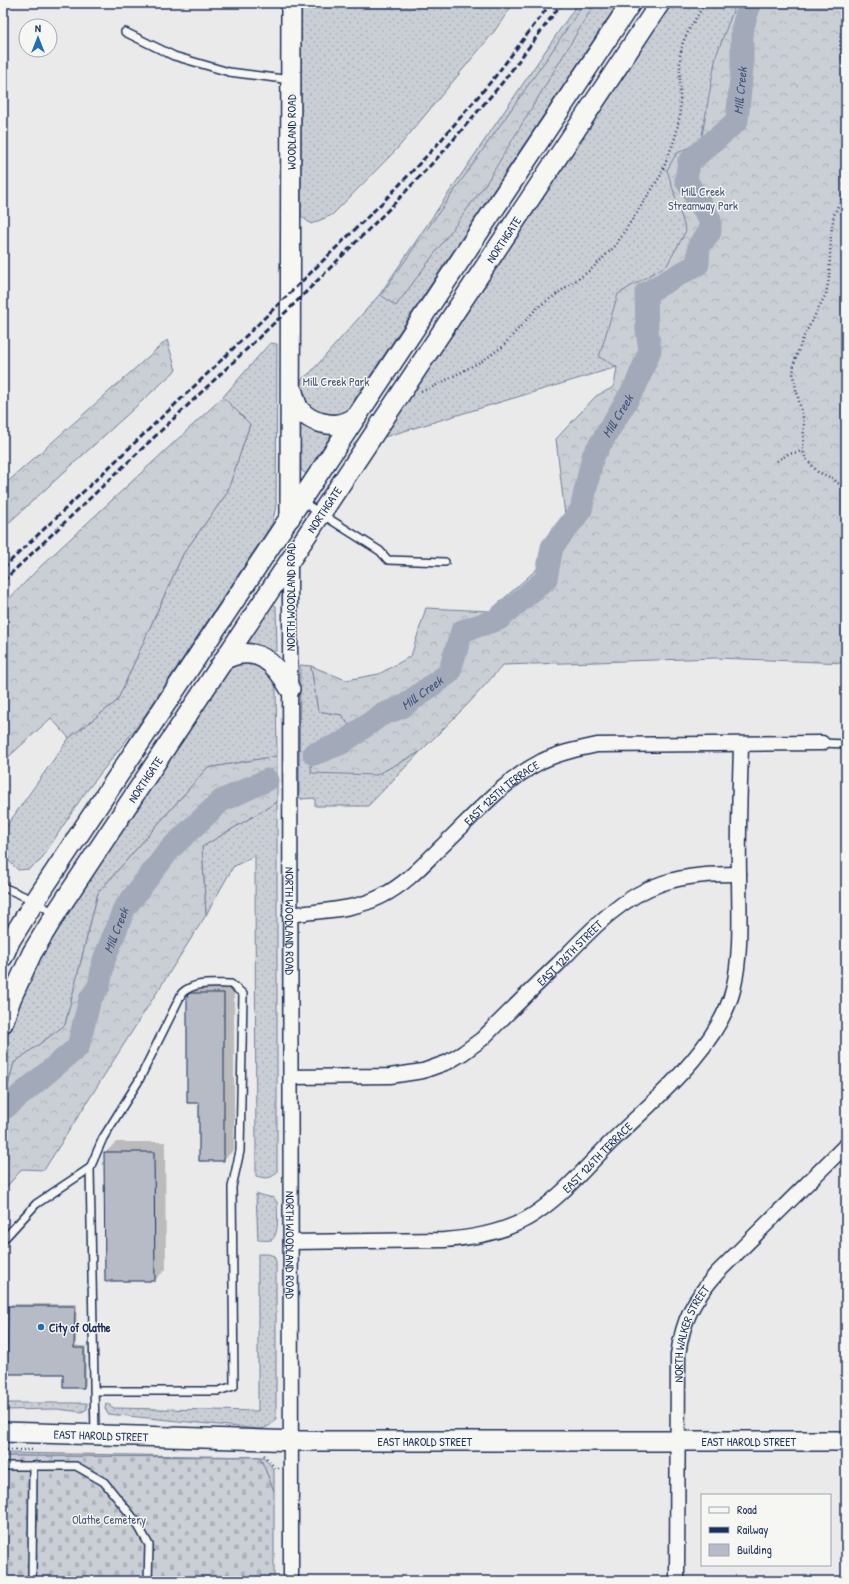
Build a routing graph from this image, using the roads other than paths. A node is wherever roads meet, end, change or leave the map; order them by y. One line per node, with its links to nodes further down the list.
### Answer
1 (292, 3): 5 (main road, WOODLAND ROAD)
2 (631, 3): 8 (main road, NORTHGATE)
3 (660, 3): 10 (main road, NORTHGATE)
4 (125, 32): 5 (lane)
5 (291, 80): 6 (main road, WOODLAND ROAD)
6 (290, 262): 7 (main road, NORTH WOODLAND ROAD)
7 (291, 386): 8 (main road); 11 (main road, NORTH WOODLAND ROAD)
8 (357, 416): 9 (main road, NORTHGATE)
9 (301, 501): 10 (lane); 11 (main road, NORTHGATE)
10 (322, 513): 12 (main road, NORTHGATE); 13 (lane)
11 (290, 517): 12 (main road, NORTH WOODLAND ROAD); 21 (main road, NORTHGATE)
12 (290, 561): 14 (main road, NORTHGATE); 15 (street, NORTH WOODLAND ROAD)
13 (445, 562)
14 (225, 659): 15 (main road); 22 (main road, NORTHGATE)
15 (290, 689): 23 (street, NORTH WOODLAND ROAD)
16 (822, 744): 17 (lane); 18 (street, EAST 125TH TERRACE)
17 (846, 744)
18 (741, 745): 19 (street); 23 (street, EAST 125TH TERRACE)
19 (739, 874): 26 (street, EAST 126TH STREET); 30 (street, EAST 126TH TERRACE)
20 (3, 887): 21 (lane)
21 (35, 901): 22 (lane); 24 (main road, NORTHGATE)
22 (56, 915): 25 (main road, NORTHGATE)
23 (290, 915): 26 (street, NORTH WOODLAND ROAD)
24 (3, 957)
25 (3, 1023)
26 (291, 1077): 30 (street, NORTH WOODLAND ROAD)
27 (846, 1145): 36 (street, NORTH WALKER STREET)
28 (90, 1168): 29 (lane); 31 (lane); 31 (lane)
29 (3, 1240)
30 (291, 1242): 34 (street, NORTH WOODLAND ROAD)
31 (95, 1391): 33 (lane)
32 (3, 1432): 33 (main road, EAST HAROLD STREET)
33 (95, 1435): 34 (main road, EAST HAROLD STREET)
34 (291, 1441): 36 (main road, EAST HAROLD STREET); 41 (street, NORTH WOODLAND ROAD)
35 (846, 1441): 36 (main road, EAST HAROLD STREET)
36 (677, 1442): 42 (street, NORTH WALKER STREET)
37 (3, 1466): 38 (lane)
38 (33, 1466): 39 (lane); 40 (lane)
39 (32, 1581)
40 (148, 1581)
41 (291, 1581)
42 (677, 1581)

